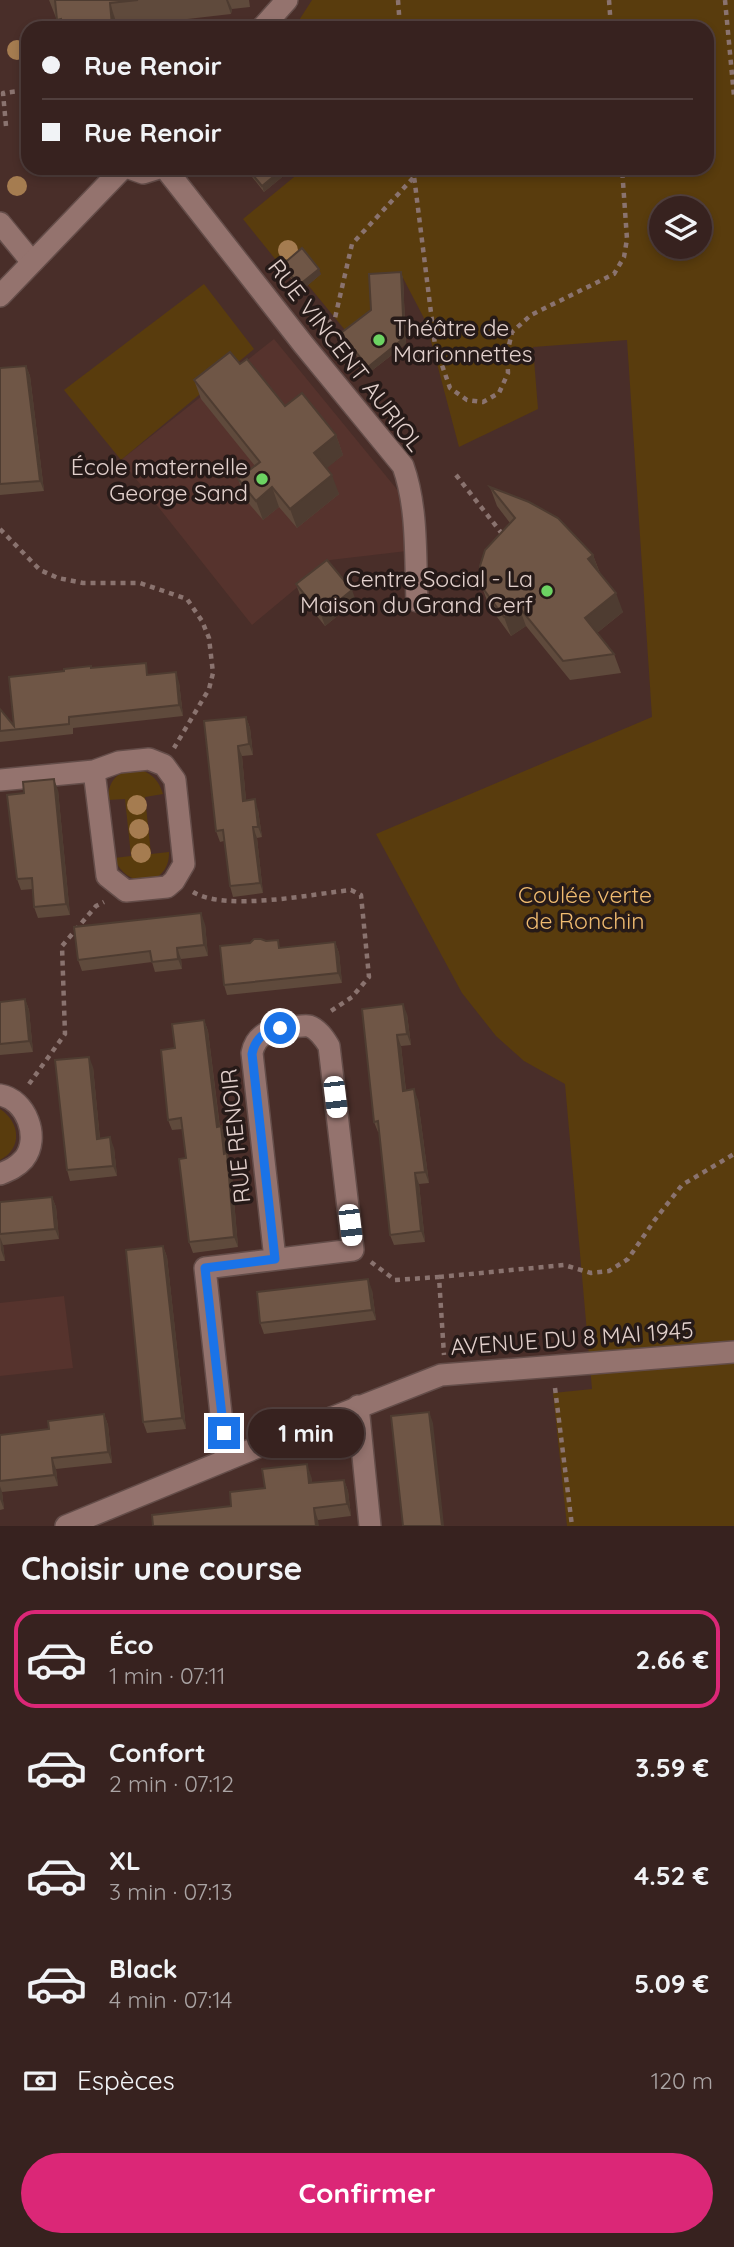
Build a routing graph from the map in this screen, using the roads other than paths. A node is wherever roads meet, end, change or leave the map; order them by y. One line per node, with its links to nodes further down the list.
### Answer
1 (287, 0): 2 (street)
2 (268, 21)
3 (116, 175): 6 (street)
4 (170, 175): 8 (street, RUE VINCENT AURIOL)
5 (0, 223): 6 (street)
6 (32, 262): 7 (street)
7 (0, 296)
8 (417, 601)
9 (94, 771): 9 (street); 10 (street)
10 (0, 780)
11 (7, 1097): 12 (street)
12 (0, 1174)
13 (275, 1259): 13 (street, RUE RENOIR); 16 (street)
14 (734, 1353): 15 (street, AVENUE DU 8 MAI 1945)
15 (358, 1406): 16 (street, AVENUE DU 8 MAI 1945); 18 (street)
16 (226, 1460): 17 (street, AVENUE DU 8 MAI 1945)
17 (66, 1526)
18 (370, 1526)

